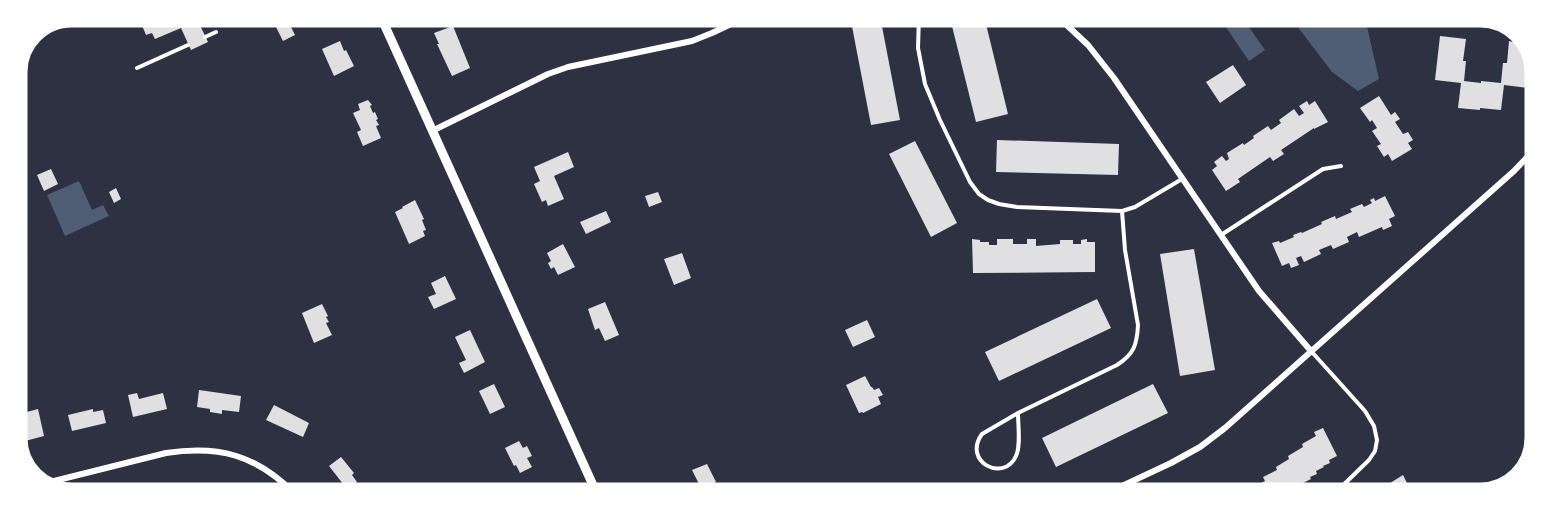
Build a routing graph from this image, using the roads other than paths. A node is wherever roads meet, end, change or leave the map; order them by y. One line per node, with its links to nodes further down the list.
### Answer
1 (385, 26): 9 (street)
2 (727, 26): 9 (street)
3 (919, 26): 13 (lane)
4 (1068, 26): 12 (street)
5 (216, 32): 6 (lane)
6 (205, 37)
7 (189, 45): 8 (lane)
8 (137, 68)
9 (432, 131): 19 (street)
10 (1525, 159): 15 (street)
11 (1341, 166): 14 (lane)
12 (1182, 179): 13 (lane); 14 (street)
13 (1122, 211): 16 (lane)
14 (1221, 235): 15 (street)
15 (1311, 351): 20 (street); 21 (lane)
16 (1018, 413): 16 (lane)
17 (55, 481): 18 (street)
18 (284, 484)
19 (592, 484)
20 (1126, 484)
21 (1344, 484)

